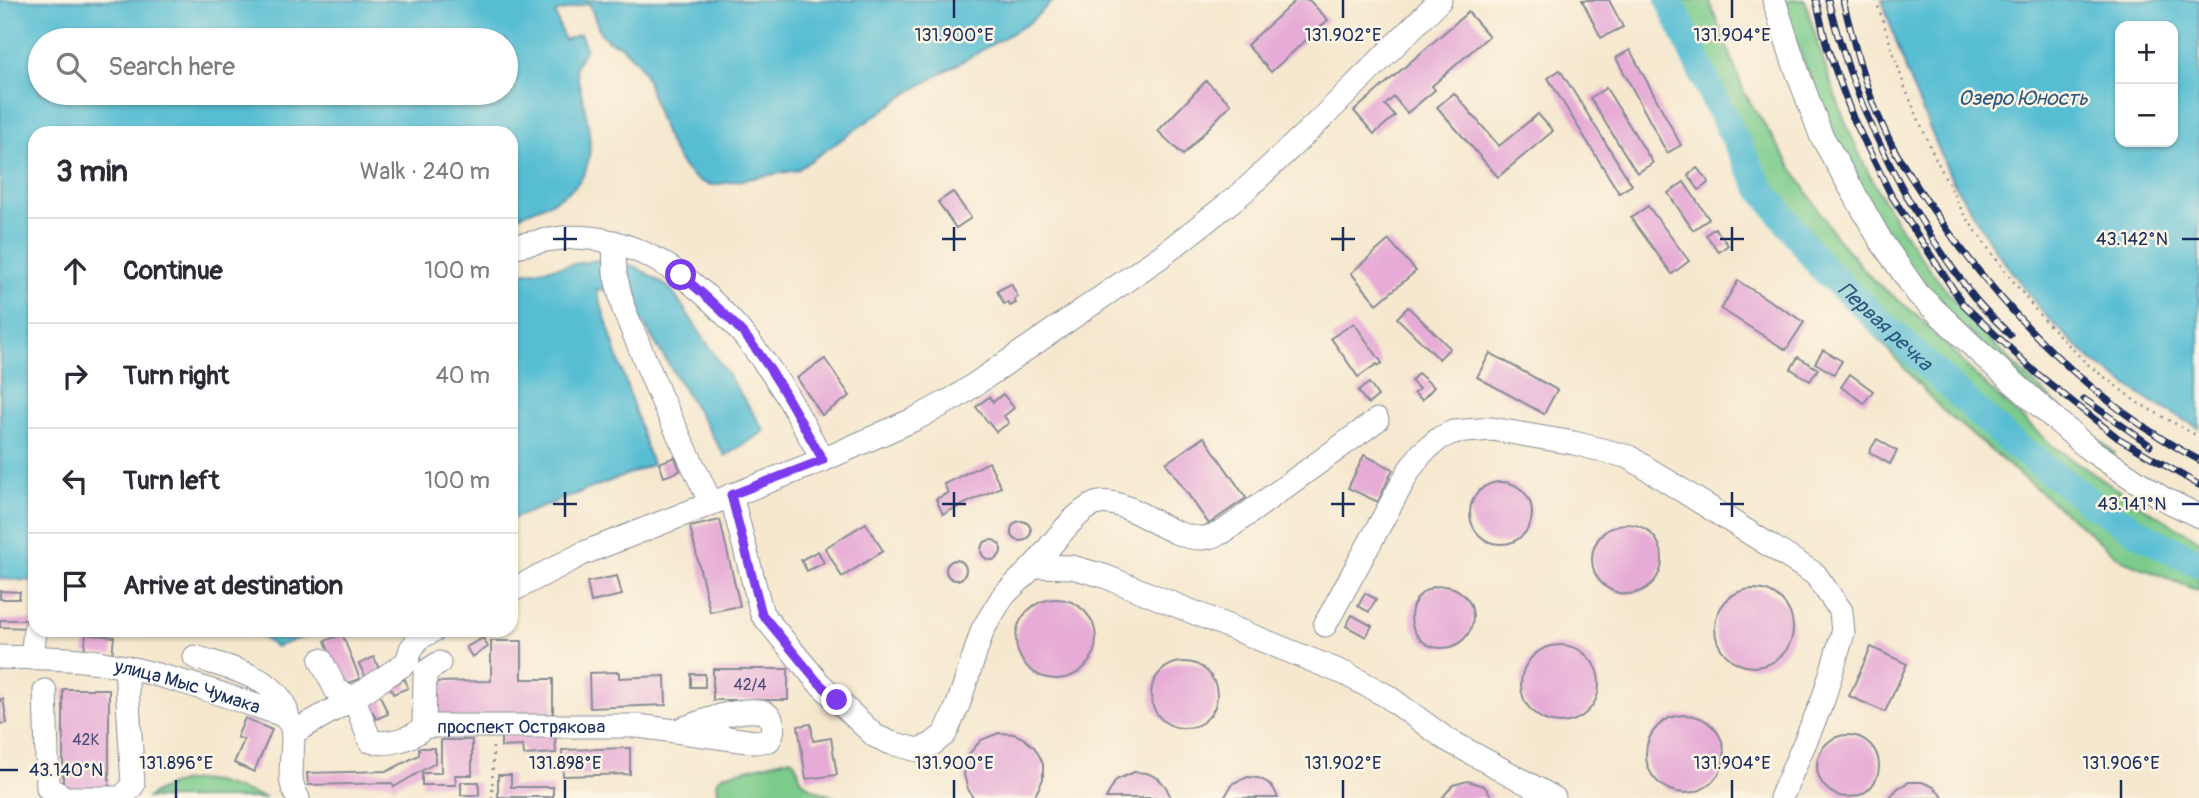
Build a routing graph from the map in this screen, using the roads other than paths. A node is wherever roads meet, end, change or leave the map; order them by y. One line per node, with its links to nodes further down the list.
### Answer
1 (1440, 0): 6 (street)
2 (1774, 0): 8 (street)
3 (614, 242): 4 (street); 6 (street); 7 (street)
4 (518, 246)
5 (1377, 420): 9 (street)
6 (823, 460): 7 (street)
7 (721, 499): 9 (street); 10 (street)
8 (2199, 516)
9 (1034, 566): 27 (street)
10 (518, 587)
11 (1325, 625): 28 (street)
12 (34, 637): 16 (street)
13 (421, 637): 21 (street)
14 (0, 657): 16 (street, улица Мыс Чумака)
15 (195, 657): 22 (street)
16 (32, 658): 19 (street, улица Мыс Чумака)
17 (321, 660): 21 (street)
18 (439, 663): 23 (street)
19 (126, 667): 22 (street, улица Мыс Чумака); 25 (street)
20 (45, 691): 25 (street)
21 (354, 698): 22 (street); 23 (street, проспект Острякова)
22 (291, 725): 26 (street)
23 (424, 726): 24 (street, проспект Острякова)
24 (676, 731)
25 (120, 798)
26 (298, 798)
27 (1554, 798)
28 (1781, 798)

